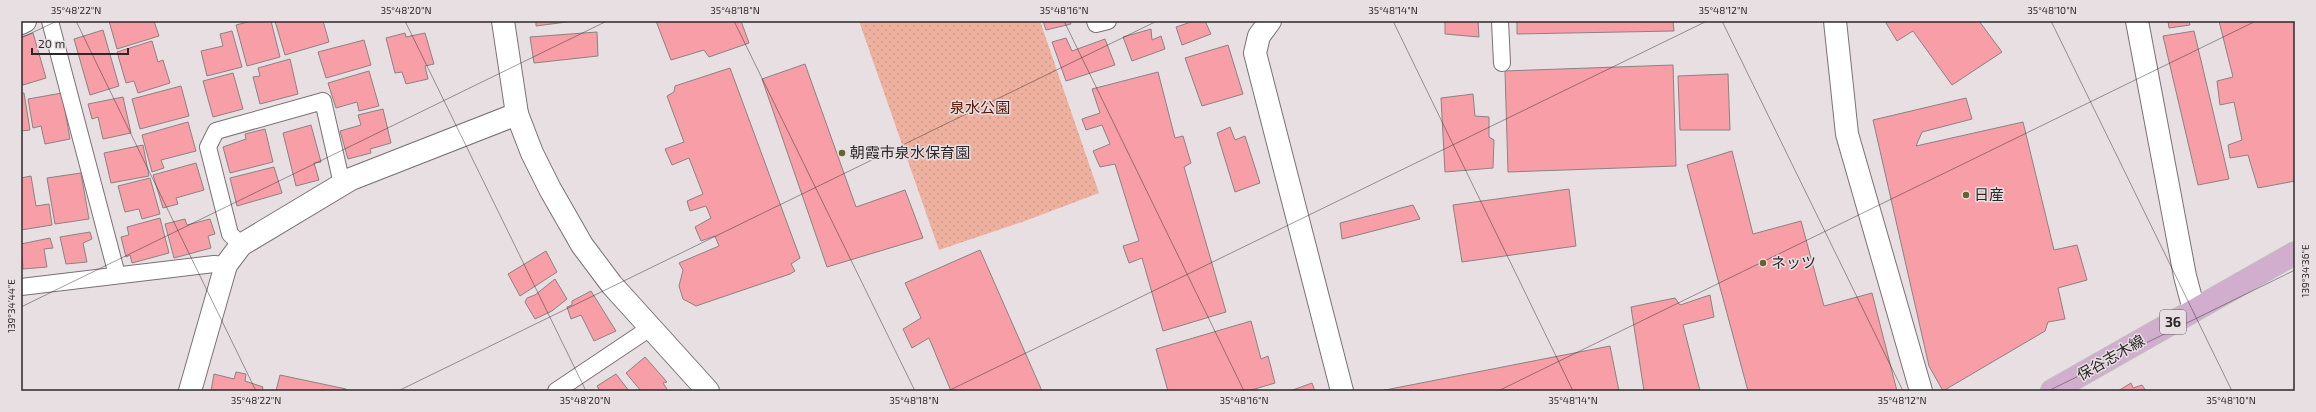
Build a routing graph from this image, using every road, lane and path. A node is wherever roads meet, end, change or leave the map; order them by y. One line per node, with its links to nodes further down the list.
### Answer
1 (25, 21): 10 (street)
2 (50, 21): 17 (lane)
3 (503, 21): 12 (street)
4 (1095, 21): 5 (lane)
5 (1108, 21)
6 (1270, 21): 24 (street)
7 (1500, 21): 11 (lane)
8 (1835, 21): 25 (street)
9 (2136, 21): 19 (street)
10 (21, 23)
11 (1502, 63)
12 (517, 114): 13 (street); 20 (street)
13 (342, 184): 14 (street); 14 (lane)
14 (241, 245): 16 (street)
15 (2295, 253): 19 (main road, 保谷志木線 / 36)
16 (226, 265): 17 (lane); 21 (street)
17 (117, 275): 18 (lane)
18 (21, 287)
19 (2194, 310): 26 (main road, 保谷志木線 / 36)
20 (650, 328): 22 (lane); 23 (street)
21 (190, 391)
22 (556, 391)
23 (708, 391)
24 (1342, 391)
25 (1921, 391)
26 (2052, 391)

